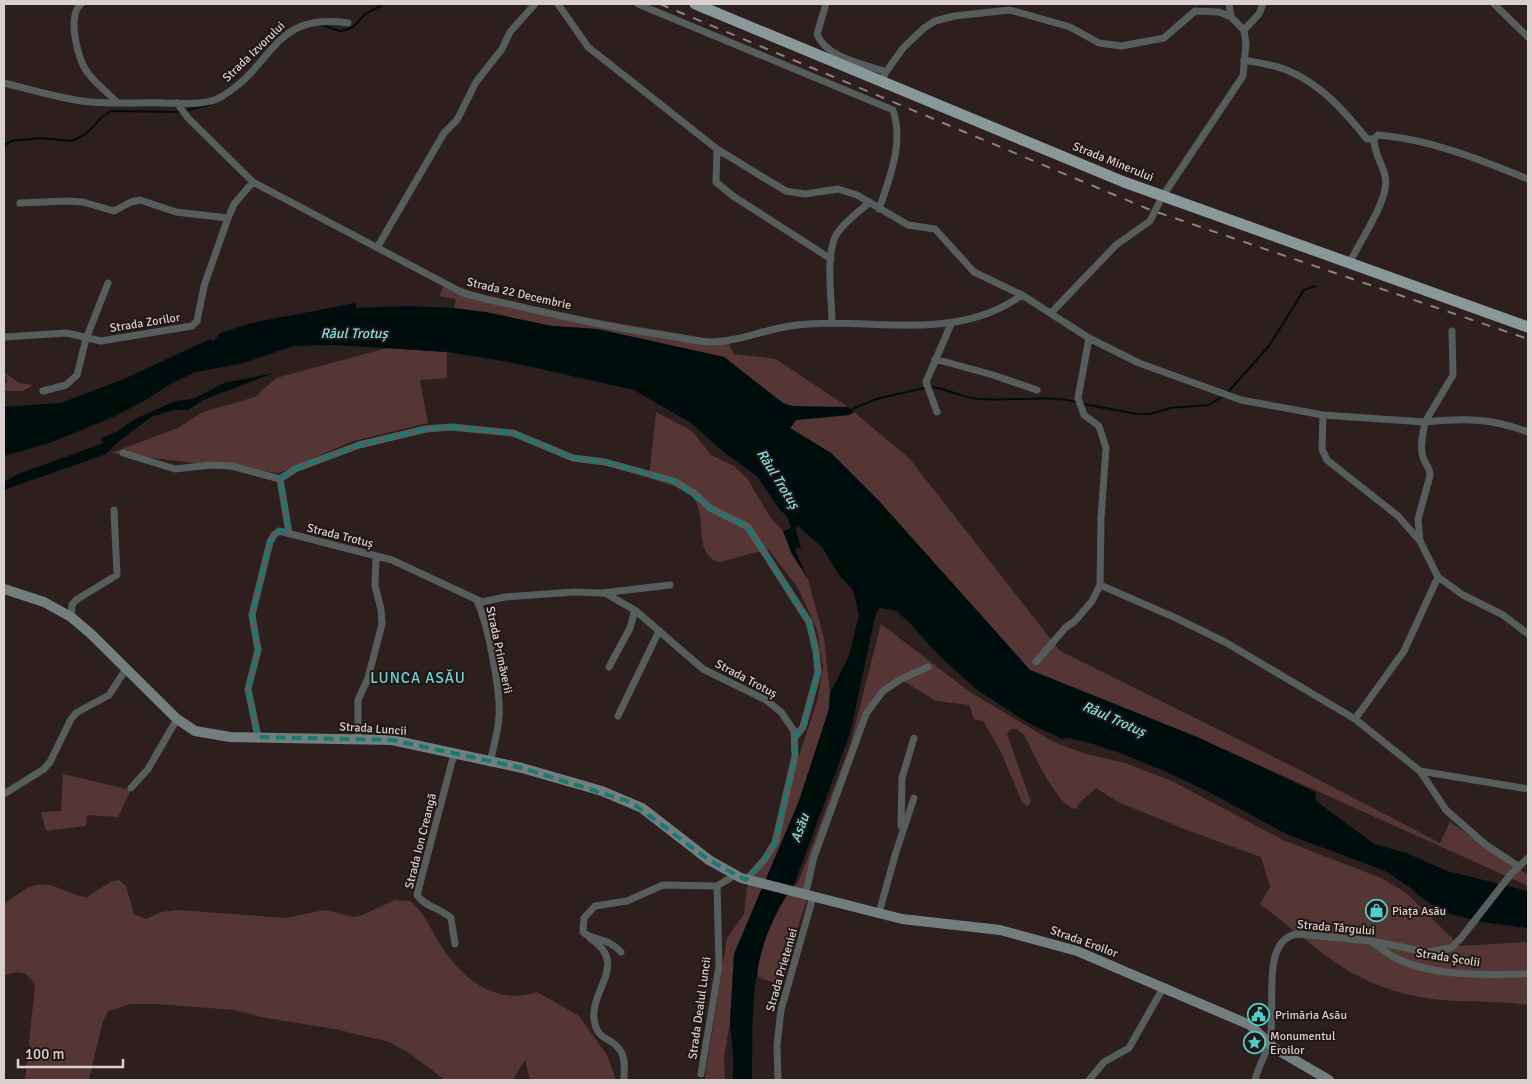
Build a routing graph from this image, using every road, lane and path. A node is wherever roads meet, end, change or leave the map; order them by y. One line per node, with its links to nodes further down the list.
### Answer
1 (81, 4): 18 (street)
2 (535, 4): 29 (street)
3 (558, 4): 21 (street)
4 (638, 4): 27 (street)
5 (695, 4): 16 (main road, Strada Minerului)
6 (826, 4): 16 (street)
7 (1229, 4): 11 (street)
8 (1263, 4): 13 (street)
9 (1494, 4): 14 (street)
10 (1011, 7): 11 (street); 16 (street)
11 (1231, 17): 13 (street)
12 (348, 23): 19 (street, Strada Izvorului)
13 (1244, 30): 15 (street)
14 (1528, 37)
15 (1244, 60): 20 (street); 24 (street)
16 (883, 77): 24 (main road, Strada Minerului)
17 (4, 83): 18 (street)
18 (118, 104): 19 (street)
19 (181, 109): 23 (street, Strada 22 Decembrie)
20 (1374, 139): 22 (street); 31 (street)
21 (717, 149): 26 (street); 30 (street)
22 (1528, 179)
23 (253, 182): 28 (street, Strada Zorilor); 29 (street, Strada 22 Decembrie)
24 (1162, 196): 31 (main road, Strada Minerului); 34 (street)
25 (20, 203): 28 (street)
26 (869, 203): 27 (street); 30 (street)
27 (879, 209): 33 (street)
28 (228, 218): 41 (street, Strada Zorilor)
29 (378, 246): 35 (street, Strada 22 Decembrie)
30 (831, 259): 35 (street)
31 (1349, 264): 37 (main road, Strada Minerului)
32 (108, 283): 41 (street)
33 (1022, 295): 34 (street); 36 (street, Strada 22 Decembrie)
34 (1051, 313): 40 (street)
35 (832, 323): 36 (street, Strada 22 Decembrie)
36 (951, 324): 42 (street)
37 (1528, 326)
38 (1452, 331): 47 (street)
39 (4, 337): 41 (street, Strada Zorilor)
40 (1089, 338): 46 (street); 57 (street)
41 (86, 339): 44 (street)
42 (935, 359): 43 (street); 45 (street)
43 (1037, 390)
44 (43, 391)
45 (937, 412)
46 (1323, 415): 47 (street); 53 (street)
47 (1425, 422): 48 (street); 53 (street)
48 (1528, 432)
49 (123, 453): 50 (street)
50 (280, 479): 52 (street); 72 (street)
51 (114, 510): 62 (street)
52 (289, 533): 54 (street, Strada Trotuș); 73 (street, Strada Trotuș)
53 (1420, 541): 55 (street)
54 (376, 557): 60 (street, Strada Trotuș); 75 (street)
55 (1438, 577): 64 (street); 71 (street)
56 (670, 585): 59 (street, Strada Trotuș)
57 (1100, 585): 65 (street); 71 (street)
58 (4, 589): 62 (main road, Strada Luncii)
59 (602, 593): 60 (street, Strada Trotuș); 61 (street, Strada Trotuș)
60 (477, 601): 77 (street, Strada Primăverii)
61 (635, 610): 63 (street, Strada Trotuș); 66 (street)
62 (70, 617): 68 (main road, Strada Luncii)
63 (659, 631): 69 (street); 72 (street, Strada Trotuș)
64 (1528, 634)
65 (1036, 662)
66 (609, 667)
67 (928, 667): 89 (street, Strada Prieteniei)
68 (126, 669): 70 (main road, Strada Luncii); 81 (street)
69 (618, 716)
70 (177, 719): 73 (main road, Strada Luncii); 79 (street)
71 (1354, 719): 78 (street)
72 (796, 736): 87 (street)
73 (258, 737): 75 (main road, Strada Luncii)
74 (914, 738): 83 (street)
75 (358, 739): 76 (main road, Strada Luncii)
76 (454, 754): 77 (main road, Strada Luncii); 93 (street, Strada Ion Creangă)
77 (490, 763): 86 (main road, Strada Luncii)
78 (1420, 771): 80 (street); 85 (street)
79 (131, 788)
80 (1528, 789)
81 (4, 794)
82 (914, 798): 83 (street)
83 (899, 841): 90 (street)
84 (1528, 858): 85 (street)
85 (1518, 866): 92 (street, Strada Târgului)
86 (734, 875): 87 (main road, Strada Luncii); 88 (street)
87 (746, 880): 89 (main road, Strada Luncii)
88 (717, 886): 91 (street); 98 (street, Strada Dealul Luncii)
89 (809, 896): 90 (main road, Strada Eroilor); 100 (street, Strada Prieteniei)
90 (879, 913): 96 (main road, Strada Eroilor)
91 (586, 935): 94 (street); 99 (street)
92 (1371, 941): 95 (street, Strada Școlii); 97 (street, Strada Târgului)
93 (455, 944)
94 (621, 952)
95 (1528, 974)
96 (1164, 988): 97 (main road, Strada Eroilor); 101 (street)
97 (1269, 1044): 102 (street); 103 (main road, Strada Eroilor)
98 (701, 1074)
99 (624, 1080)
100 (778, 1080)
101 (1089, 1080)
102 (1255, 1080)
103 (1329, 1080)

